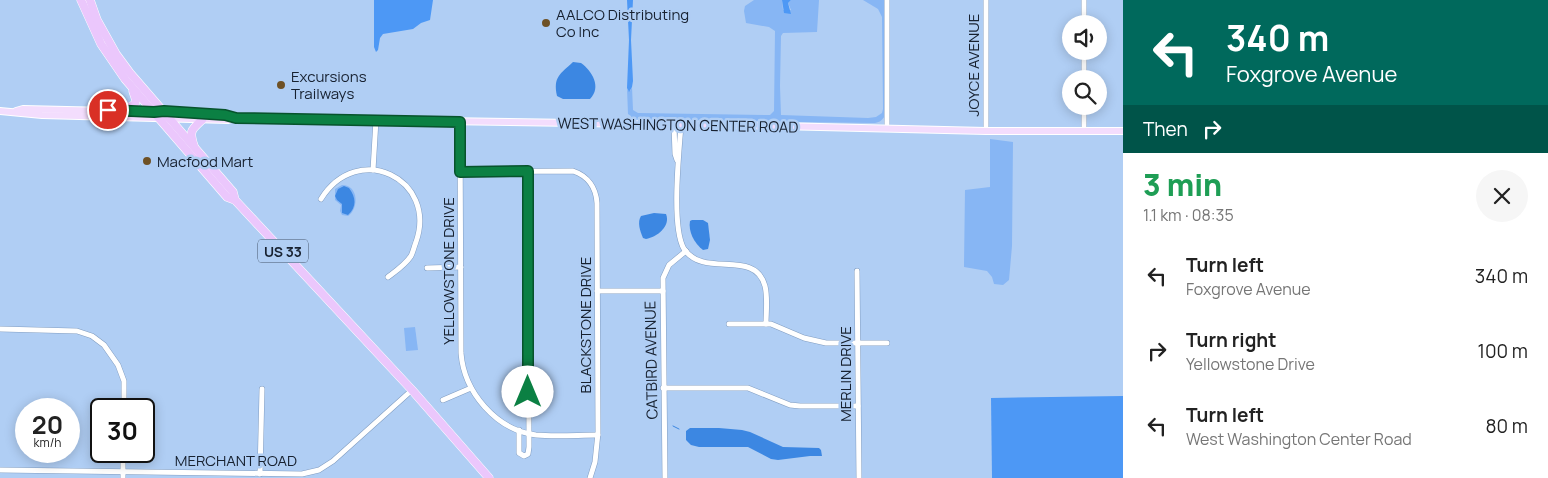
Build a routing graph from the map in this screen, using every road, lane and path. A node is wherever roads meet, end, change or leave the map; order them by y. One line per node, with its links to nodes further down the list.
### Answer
1 (81, 0): 7 (highway, US 33)
2 (90, 0): 11 (highway, US 33)
3 (887, 0): 19 (street)
4 (986, 0): 20 (street, JOYCE AVENUE)
5 (1084, 0): 6 (street)
6 (1084, 15)
7 (130, 85): 8 (highway); 11 (highway, US 33)
8 (125, 110): 10 (main road, WEST WASHINGTON CENTER ROAD); 11 (main road, WEST WASHINGTON CENTER ROAD)
9 (0, 112): 10 (main road, WEST WASHINGTON CENTER ROAD)
10 (14, 112): 11 (main road, WEST WASHINGTON CENTER ROAD)
11 (159, 114): 13 (highway, US 33); 14 (main road, WEST WASHINGTON CENTER ROAD); 28 (highway, US 33)
12 (1084, 115): 21 (street)
13 (170, 118): 15 (main road, WEST WASHINGTON CENTER ROAD); 23 (highway, US 33)
14 (233, 118): 15 (main road, WEST WASHINGTON CENTER ROAD); 16 (main road, WEST WASHINGTON CENTER ROAD)
15 (202, 120): 23 (highway)
16 (376, 120): 17 (main road, WEST WASHINGTON CENTER ROAD); 24 (street)
17 (460, 122): 18 (main road, WEST WASHINGTON CENTER ROAD); 26 (street, YELLOWSTONE DRIVE)
18 (677, 125): 19 (main road, WEST WASHINGTON CENTER ROAD); 29 (street)
19 (887, 129): 20 (main road, WEST WASHINGTON CENTER ROAD)
20 (986, 131): 21 (main road, WEST WASHINGTON CENTER ROAD)
21 (1084, 131): 22 (main road, WEST WASHINGTON CENTER ROAD)
22 (1123, 131)
23 (196, 150): 28 (highway, US 33)
24 (373, 170): 27 (street); 33 (street)
25 (528, 171): 26 (street); 34 (street, BLACKSTONE DRIVE); 49 (street)
26 (460, 172): 30 (street, YELLOWSTONE DRIVE)
27 (321, 199)
28 (236, 200): 44 (highway, US 33)
29 (686, 251): 35 (street, CATBIRD AVENUE); 37 (street)
30 (461, 267): 31 (street); 41 (street, YELLOWSTONE DRIVE)
31 (427, 268)
32 (857, 270): 39 (street, MERLIN DRIVE)
33 (388, 277)
34 (597, 291): 35 (street); 50 (street, BLACKSTONE DRIVE)
35 (663, 291): 42 (street, CATBIRD AVENUE)
36 (729, 324): 37 (street)
37 (766, 324): 39 (street)
38 (0, 329): 45 (street)
39 (858, 343): 40 (street); 47 (street, MERLIN DRIVE)
40 (887, 343)
41 (471, 388): 46 (street); 48 (street, YELLOWSTONE DRIVE)
42 (663, 388): 47 (street); 56 (street, CATBIRD AVENUE)
43 (262, 389): 52 (street)
44 (412, 390): 52 (street, MERCHANT ROAD); 54 (highway, US 33)
45 (124, 398)
46 (443, 400)
47 (858, 406): 57 (street, MERLIN DRIVE)
48 (519, 430): 49 (street, YELLOWSTONE DRIVE); 49 (street)
49 (529, 433): 50 (street, YELLOWSTONE DRIVE)
50 (598, 435): 55 (street, BLACKSTONE DRIVE)
51 (0, 470): 53 (street, MERCHANT ROAD)
52 (260, 474): 53 (street, MERCHANT ROAD)
53 (123, 475)
54 (489, 478)
55 (590, 478)
56 (665, 478)
57 (859, 478)

